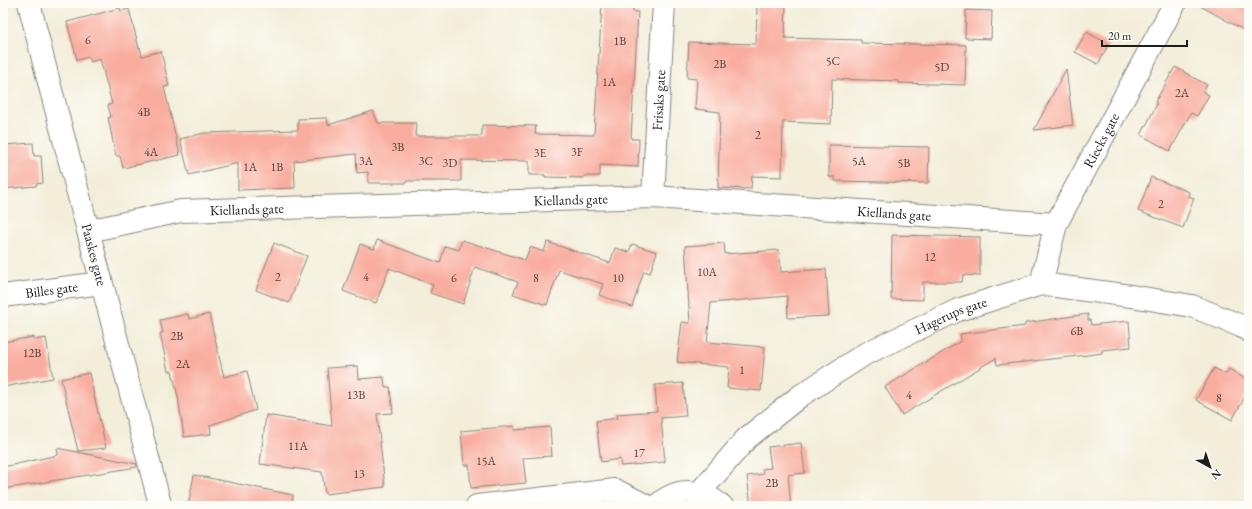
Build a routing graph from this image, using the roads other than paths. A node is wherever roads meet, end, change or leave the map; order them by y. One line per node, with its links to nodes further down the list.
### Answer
1 (29, 3): 6 (street, Paaskes gate)
2 (664, 3): 4 (street, Frisaks gate)
3 (1175, 3): 5 (street, Riecks gate)
4 (653, 197): 5 (street, Kiellands gate); 6 (street, Kiellands gate)
5 (1056, 224): 8 (street, Riecks gate)
6 (88, 231): 7 (street, Paaskes gate)
7 (101, 283): 9 (street, Billes gate); 12 (street, Paaskes gate)
8 (1041, 284): 10 (street, Hagerups gate); 11 (street, Hagerups gate)
9 (3, 296)
10 (1246, 326)
11 (699, 493): 15 (street); 16 (street)
12 (158, 505)
13 (477, 506): 14 (street)
14 (647, 506)
15 (657, 506)
16 (722, 506)

